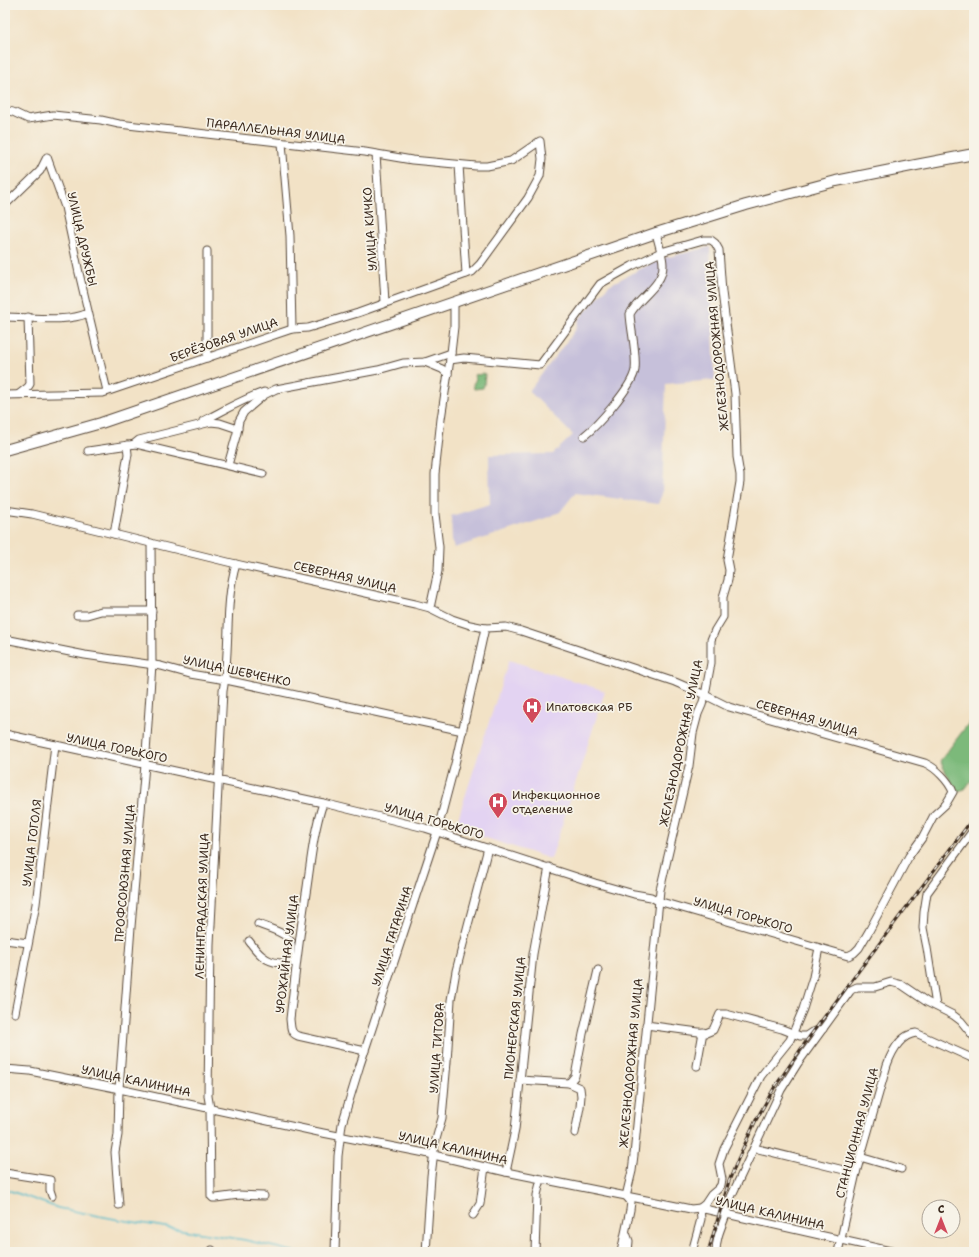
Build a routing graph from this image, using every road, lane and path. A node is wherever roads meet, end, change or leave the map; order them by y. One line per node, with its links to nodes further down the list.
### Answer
1 (5, 110): 2 (street, ПАРАЛЛЕЛЬНАЯ УЛИЦА)
2 (282, 143): 3 (street, ПАРАЛЛЕЛЬНАЯ УЛИЦА); 16 (street, БЕРЁЗОВАЯ УЛИЦА)
3 (376, 154): 5 (street, ПАРАЛЛЕЛЬНАЯ УЛИЦА); 11 (street, УЛИЦА КИЧКО)
4 (974, 154): 7 (highway)
5 (459, 165): 10 (street); 10 (street, ПАРАЛЛЕЛЬНАЯ УЛИЦА)
6 (5, 205): 13 (street, УЛИЦА ДРУЖБЫ)
7 (656, 233): 9 (street); 12 (highway)
8 (207, 251): 18 (street)
9 (662, 252): 17 (street, ЖЕЛЕЗНОДОРОЖНАЯ УЛИЦА); 27 (street); 44 (street, ЖЕЛЕЗНОДОРОЖНАЯ УЛИЦА)
10 (466, 274): 11 (street)
11 (385, 302): 16 (street)
12 (454, 303): 17 (street); 29 (highway)
13 (88, 313): 15 (street); 22 (street, УЛИЦА ДРУЖБЫ)
14 (5, 317): 15 (street)
15 (28, 318): 24 (street)
16 (292, 329): 18 (street, БЕРЁЗОВАЯ УЛИЦА)
17 (450, 357): 19 (street); 20 (street)
18 (207, 358): 22 (street, БЕРЁЗОВАЯ УЛИЦА)
19 (425, 362): 20 (street); 21 (street)
20 (448, 374): 37 (street)
21 (276, 388): 25 (street); 26 (street)
22 (107, 391): 24 (street, БЕРЁЗОВАЯ УЛИЦА)
23 (5, 395): 24 (street, БЕРЁЗОВАЯ УЛИЦА)
24 (18, 395)
25 (190, 427): 26 (street); 28 (street)
26 (238, 429): 31 (street)
27 (584, 436)
28 (130, 445): 30 (street); 31 (street); 34 (street)
29 (5, 450)
30 (88, 451)
31 (228, 465): 32 (street)
32 (263, 474)
33 (5, 510): 34 (street, СЕВЕРНАЯ УЛИЦА)
34 (114, 534): 35 (street, СЕВЕРНАЯ УЛИЦА)
35 (151, 543): 36 (street, СЕВЕРНАЯ УЛИЦА); 38 (street, ПРОФСОЮЗНАЯ УЛИЦА)
36 (236, 564): 37 (street, СЕВЕРНАЯ УЛИЦА); 43 (street, ЛЕНИНГРАДСКАЯ УЛИЦА)
37 (430, 608): 40 (street, СЕВЕРНАЯ УЛИЦА)
38 (152, 611): 39 (street); 42 (street, ПРОФСОЮЗНАЯ УЛИЦА)
39 (77, 615)
40 (485, 628): 44 (street, СЕВЕРНАЯ УЛИЦА); 45 (street, УЛИЦА ГАГАРИНА)
41 (5, 639): 42 (street, УЛИЦА ШЕВЧЕНКО)
42 (152, 664): 43 (street, УЛИЦА ШЕВЧЕНКО); 48 (street, ПРОФСОЮЗНАЯ УЛИЦА)
43 (226, 680): 45 (street, УЛИЦА ШЕВЧЕНКО); 49 (street, ЛЕНИНГРАДСКАЯ УЛИЦА)
44 (705, 695): 55 (street, ЖЕЛЕЗНОДОРОЖНАЯ УЛИЦА); 63 (street, СЕВЕРНАЯ УЛИЦА)
45 (463, 731): 52 (street, УЛИЦА ГАГАРИНА)
46 (5, 734): 47 (street, УЛИЦА ГОРЬКОГО)
47 (55, 745): 48 (street, УЛИЦА ГОРЬКОГО); 61 (street, УЛИЦА ГОГОЛЯ)
48 (145, 765): 49 (street, УЛИЦА ГОРЬКОГО); 80 (street, ПРОФСОЮЗНАЯ УЛИЦА)
49 (218, 781): 50 (street, УЛИЦА ГОРЬКОГО); 81 (street, ЛЕНИНГРАДСКАЯ УЛИЦА)
50 (323, 803): 52 (street, УЛИЦА ГОРЬКОГО); 58 (street, УРОЖАЙНАЯ УЛИЦА)
51 (974, 829): 66 (street)
52 (437, 832): 53 (street, УЛИЦА ГОРЬКОГО); 74 (street, УЛИЦА ГАГАРИНА)
53 (488, 848): 54 (street, УЛИЦА ГОРЬКОГО); 85 (street, УЛИЦА ТИТОВА)
54 (549, 867): 55 (street, УЛИЦА ГОРЬКОГО); 78 (street, ПИОНЕРСКАЯ УЛИЦА)
55 (658, 901): 62 (street, УЛИЦА ГОРЬКОГО); 68 (street, ЖЕЛЕЗНОДОРОЖНАЯ УЛИЦА)
56 (258, 924): 57 (street)
57 (286, 935): 58 (street); 64 (street)
58 (300, 936): 64 (street, УРОЖАЙНАЯ УЛИЦА)
59 (5, 940): 61 (street)
60 (249, 941): 64 (street)
61 (28, 942): 67 (street, УЛИЦА ГОГОЛЯ)
62 (819, 948): 63 (street, УЛИЦА ГОРЬКОГО); 72 (street)
63 (848, 956)
64 (295, 962): 74 (street, УРОЖАЙНАЯ УЛИЦА)
65 (598, 970): 79 (street)
66 (936, 1006): 70 (street); 73 (street)
67 (15, 1013)
68 (646, 1025): 71 (street); 95 (street, ЖЕЛЕЗНОДОРОЖНАЯ УЛИЦА)
69 (830, 1026): 70 (street)
70 (823, 1029): 72 (street); 84 (street)
71 (703, 1032): 72 (street); 76 (street)
72 (792, 1033): 97 (street)
73 (974, 1037)
74 (365, 1051): 83 (street, УЛИЦА ГАГАРИНА)
75 (974, 1059): 86 (street, СТАНЦИОННАЯ УЛИЦА)
76 (697, 1066)
77 (5, 1069): 80 (street, УЛИЦА КАЛИНИНА)
78 (520, 1080): 79 (street); 89 (street, ПИОНЕРСКАЯ УЛИЦА)
79 (569, 1083): 82 (street)
80 (119, 1089): 81 (street, УЛИЦА КАЛИНИНА); 96 (street, ПРОФСОЮЗНАЯ УЛИЦА)
81 (210, 1108): 83 (street, УЛИЦА КАЛИНИНА); 94 (street, ЛЕНИНГРАДСКАЯ УЛИЦА)
82 (575, 1133)
83 (340, 1136): 85 (street, УЛИЦА КАЛИНИНА); 102 (street, УЛИЦА ГАГАРИНА)
84 (754, 1148): 91 (street); 98 (street)
85 (434, 1155): 87 (street, УЛИЦА КАЛИНИНА); 103 (street, УЛИЦА ТИТОВА)
86 (860, 1158): 88 (street); 91 (street, СТАНЦИОННАЯ УЛИЦА)
87 (485, 1167): 89 (street, УЛИЦА КАЛИНИНА); 99 (street)
88 (901, 1169)
89 (506, 1172): 92 (street, УЛИЦА КАЛИНИНА)
90 (5, 1173): 93 (street)
91 (856, 1174): 101 (street, СТАНЦИОННАЯ УЛИЦА)
92 (541, 1179): 95 (street, УЛИЦА КАЛИНИНА); 104 (street)
93 (52, 1196)
94 (264, 1196)
95 (626, 1196): 97 (street, УЛИЦА КАЛИНИНА); 100 (street, ЖЕЛЕЗНОДОРОЖНАЯ УЛИЦА)
96 (119, 1205)
97 (700, 1208): 98 (street, УЛИЦА КАЛИНИНА); 107 (street)
98 (726, 1214): 101 (street, УЛИЦА КАЛИНИНА); 108 (street)
99 (473, 1215)
100 (626, 1232): 105 (street, ЖЕЛЕЗНОДОРОЖНАЯ УЛИЦА); 106 (street)
101 (841, 1240): 109 (street, СТАНЦИОННАЯ УЛИЦА); 110 (street, УЛИЦА КАЛИНИНА)
102 (335, 1252)
103 (426, 1252)
104 (535, 1252)
105 (622, 1252)
106 (628, 1252)
107 (692, 1252)
108 (716, 1252)
109 (838, 1252)
110 (895, 1252)

